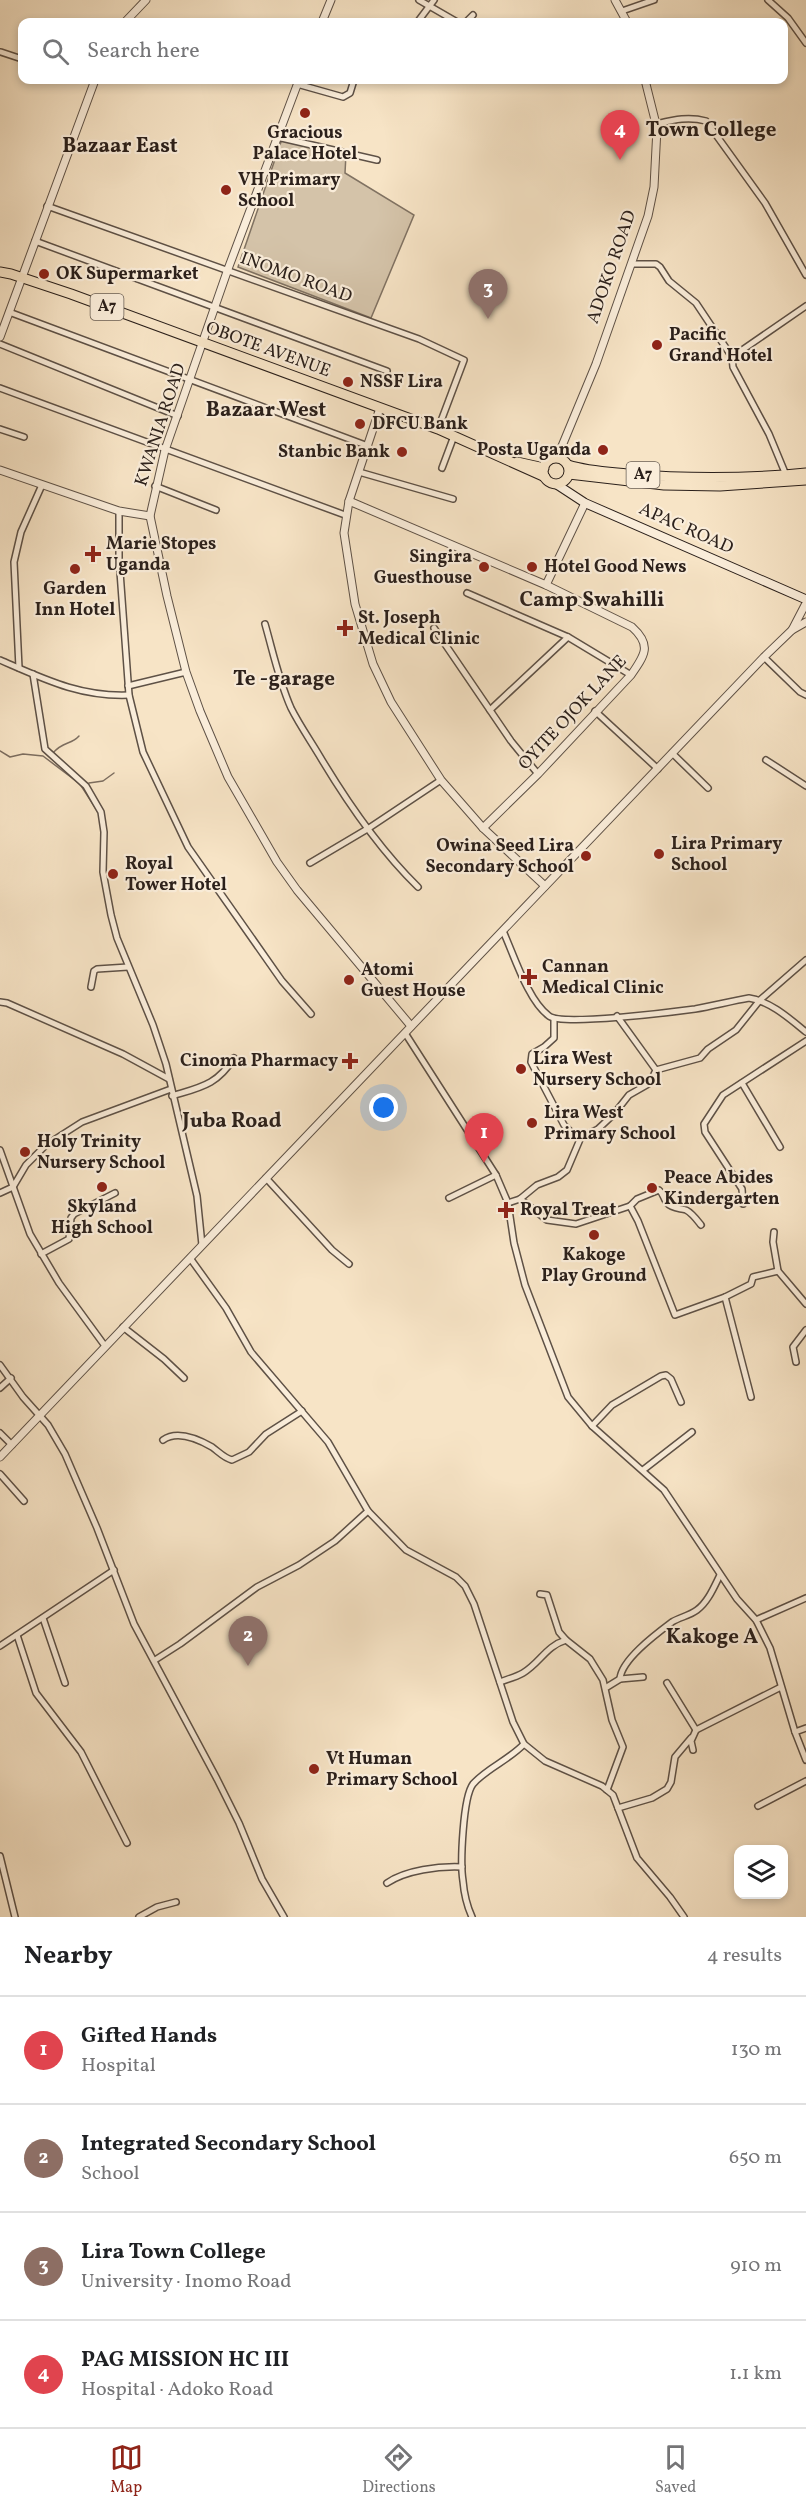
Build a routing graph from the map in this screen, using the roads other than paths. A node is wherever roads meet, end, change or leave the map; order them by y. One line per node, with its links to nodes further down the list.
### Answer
1 (146, 0): 11 (street)
2 (331, 0): 12 (street)
3 (419, 0): 8 (street)
4 (434, 0): 8 (street)
5 (615, 0): 9 (street)
6 (654, 0): 9 (street)
7 (768, 0): 17 (street)
8 (430, 6): 13 (street); 14 (street)
9 (622, 11): 16 (street)
10 (473, 15): 15 (street)
11 (129, 18)
12 (324, 18)
13 (421, 18)
14 (450, 18)
15 (470, 18)
16 (625, 18)
17 (787, 18)
18 (788, 19): 19 (street)
19 (806, 43)
20 (0, 51): 21 (street)
21 (18, 58)
22 (93, 84): 30 (street)
23 (297, 84): 28 (street)
24 (304, 84): 25 (street)
25 (353, 84)
26 (646, 84): 27 (street, ADOKO ROAD)
27 (656, 124): 32 (street, ADOKO ROAD); 37 (street)
28 (277, 137): 29 (street); 34 (street)
29 (377, 160)
30 (47, 206): 31 (street); 34 (street, INOMO ROAD)
31 (35, 241): 38 (street); 40 (street)
32 (632, 264): 45 (street); 57 (street, ADOKO ROAD)
33 (0, 267): 36 (main road, OBOTE AVENUE / A7)
34 (228, 269): 40 (street); 52 (street, INOMO ROAD)
35 (0, 272): 36 (main road, OBOTE AVENUE / A7)
36 (11, 274): 38 (main road, OBOTE AVENUE / A7)
37 (806, 275)
38 (22, 277): 41 (street); 44 (main road, OBOTE AVENUE / A7)
39 (806, 306): 45 (street)
40 (215, 307): 44 (street); 46 (street)
41 (9, 312): 42 (street); 47 (street)
42 (0, 337)
43 (0, 344): 50 (street)
44 (202, 344): 47 (street, KWANIA ROAD); 49 (main road, OBOTE AVENUE / A7)
45 (732, 357): 64 (street)
46 (387, 371)
47 (190, 380): 50 (street, KWANIA ROAD); 55 (street)
48 (0, 388): 56 (street)
49 (380, 408): 52 (main road, OBOTE AVENUE / A7); 55 (street)
50 (178, 416): 56 (street, KWANIA ROAD)
51 (0, 429): 54 (street)
52 (438, 429): 53 (main road, OBOTE AVENUE / A7)
53 (454, 435): 58 (street); 62 (main road, OBOTE AVENUE / A7)
54 (24, 437)
55 (368, 446): 61 (street)
56 (165, 450): 68 (street, KWANIA ROAD); 74 (street)
57 (557, 458): 59 (main road, A7); 62 (main road)
58 (442, 468)
59 (568, 469): 64 (main road, A7); 67 (main road)
60 (0, 470): 66 (street)
61 (359, 472): 69 (street); 70 (street)
62 (545, 473): 67 (main road, A7)
63 (806, 473): 64 (main road, A7)
64 (786, 479): 65 (main road, A7)
65 (806, 480)
66 (42, 484): 73 (street); 86 (street)
67 (556, 484): 71 (main road, APAC ROAD)
68 (155, 486): 72 (street); 75 (street, KWANIA ROAD)
69 (453, 499)
70 (349, 501): 74 (street); 76 (street, OYITE OJOK LANE)
71 (585, 503): 76 (street); 78 (main road, APAC ROAD)
72 (216, 510)
73 (119, 511): 75 (street); 90 (street)
74 (345, 515): 99 (street)
75 (150, 516): 87 (street)
76 (546, 585): 89 (street, OYITE OJOK LANE)
77 (467, 593): 83 (street)
78 (806, 602): 82 (street)
79 (806, 622): 82 (street)
80 (265, 624): 102 (street)
81 (434, 628): 93 (street)
82 (792, 630): 84 (street)
83 (568, 637): 89 (street); 93 (street)
84 (764, 657): 92 (street); 95 (street)
85 (0, 660): 86 (street)
86 (19, 668): 88 (street)
87 (186, 672): 90 (street); 117 (street)
88 (33, 674): 91 (street); 109 (street)
89 (631, 675): 94 (street, OYITE OJOK LANE)
90 (128, 686): 91 (street)
91 (129, 695): 113 (street)
92 (806, 695)
93 (490, 710): 98 (street)
94 (595, 711): 97 (street); 98 (street, OYITE OJOK LANE)
95 (672, 753): 97 (street); 101 (street)
96 (766, 760): 100 (street)
97 (658, 769): 105 (street)
98 (538, 774): 103 (street, OYITE OJOK LANE)
99 (441, 780): 102 (street); 103 (street)
100 (806, 786)
101 (708, 788)
102 (369, 828): 104 (street); 106 (street)
103 (483, 828): 105 (street)
104 (310, 863)
105 (545, 886): 107 (street)
106 (418, 887)
107 (503, 931): 115 (street); 117 (street)
108 (806, 960): 111 (street)
109 (128, 967): 110 (street); 124 (street)
110 (91, 987)
111 (760, 1000): 114 (street); 118 (street); 123 (street)
112 (0, 1002): 124 (street)
113 (311, 1014)
114 (617, 1016): 115 (street); 123 (street)
115 (554, 1019): 128 (street)
116 (806, 1021): 118 (street)
117 (411, 1026): 120 (street)
118 (799, 1026): 119 (street)
119 (806, 1032)
120 (405, 1033): 131 (street); 132 (street)
121 (806, 1041): 125 (street)
122 (234, 1058): 127 (street)
123 (656, 1070): 128 (street)
124 (169, 1079): 126 (street)
125 (742, 1083): 129 (street); 139 (street)
126 (171, 1089): 127 (street); 133 (street)
127 (172, 1096): 143 (street)
128 (581, 1137): 137 (street)
129 (780, 1147)
130 (0, 1150): 133 (street)
131 (496, 1175): 136 (street); 138 (street)
132 (266, 1178): 143 (street); 146 (street)
133 (13, 1187): 134 (street); 144 (street)
134 (0, 1193)
135 (115, 1193): 144 (street)
136 (449, 1198)
137 (520, 1199): 138 (street); 140 (street)
138 (508, 1203): 162 (street)
139 (743, 1204)
140 (630, 1206): 141 (street); 148 (street)
141 (701, 1225)
142 (774, 1232): 147 (street)
143 (202, 1245): 145 (street)
144 (41, 1254): 152 (street)
145 (190, 1258): 150 (street); 160 (street)
146 (349, 1264)
147 (778, 1271): 148 (street); 149 (street)
148 (725, 1297): 158 (street)
149 (806, 1302)
150 (123, 1328): 152 (street); 156 (street)
151 (806, 1330): 153 (street)
152 (105, 1346): 161 (street)
153 (796, 1362)
154 (0, 1365): 155 (street)
155 (11, 1378): 157 (street); 161 (street)
156 (184, 1378)
157 (0, 1388)
158 (751, 1397)
159 (681, 1402): 162 (street)
160 (302, 1411): 165 (street); 171 (street)
161 (39, 1415): 166 (street); 172 (street)
162 (592, 1426): 168 (street)
163 (692, 1432): 168 (street)
164 (0, 1433): 166 (street)
165 (163, 1440)
166 (12, 1445): 167 (street)
167 (0, 1457)
168 (643, 1470): 173 (street)
169 (0, 1474): 170 (street)
170 (24, 1501)
171 (368, 1511): 183 (street); 186 (street)
172 (114, 1570): 176 (street); 183 (street)
173 (720, 1575): 177 (street); 185 (street)
174 (540, 1594): 178 (street)
175 (806, 1598): 177 (street)
176 (43, 1618): 179 (street); 187 (street)
177 (756, 1620): 190 (street)
178 (559, 1632): 180 (street); 181 (street)
179 (17, 1635): 182 (street); 202 (street)
180 (566, 1640): 181 (street); 189 (street)
181 (554, 1644): 186 (street)
182 (0, 1646)
183 (155, 1660): 209 (street)
184 (643, 1677): 185 (street)
185 (620, 1679): 189 (street)
186 (500, 1682): 195 (street)
187 (65, 1683)
188 (667, 1683): 192 (street)
189 (607, 1687): 199 (street)
190 (781, 1687): 192 (street); 193 (street)
191 (806, 1728): 193 (street)
192 (696, 1730): 194 (street)
193 (795, 1732): 197 (street)
194 (691, 1738): 196 (street); 201 (street)
195 (524, 1744): 199 (street); 204 (street)
196 (693, 1750)
197 (806, 1760)
198 (806, 1781): 200 (street)
199 (607, 1790): 201 (street)
200 (758, 1806)
201 (618, 1808): 211 (street)
202 (127, 1843)
203 (0, 1856): 207 (street)
204 (462, 1867): 205 (street); 210 (street)
205 (387, 1883)
206 (176, 1902): 208 (street)
207 (15, 1917)
208 (139, 1917)
209 (284, 1917)
210 (472, 1917)
211 (684, 1917)

